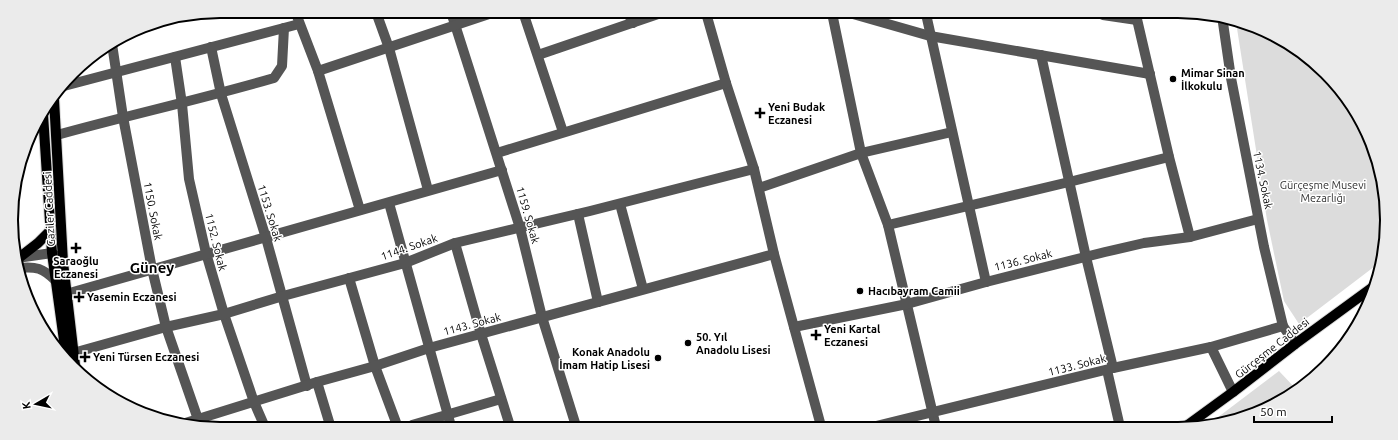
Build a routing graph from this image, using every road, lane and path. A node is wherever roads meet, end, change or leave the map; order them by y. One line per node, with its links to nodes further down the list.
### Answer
1 (297, 18): 15 (street)
2 (378, 18): 20 (street)
3 (453, 18): 16 (street, 1159. Sokak)
4 (477, 18): 16 (street)
5 (525, 18): 22 (street)
6 (630, 18): 13 (street)
7 (647, 18): 13 (street)
8 (707, 18): 28 (street)
9 (833, 18): 39 (street)
10 (867, 18): 18 (street)
11 (927, 18): 18 (street)
12 (1136, 18): 27 (street)
13 (633, 23): 22 (street)
14 (1223, 23): 51 (street, 1134. Sokak)
15 (299, 24): 17 (street); 25 (street)
16 (455, 25): 20 (street); 38 (street, 1159. Sokak)
17 (284, 28): 19 (street); 30 (street)
18 (930, 36): 23 (street); 36 (street)
19 (211, 47): 24 (street); 30 (street, 1153. Sokak)
20 (388, 48): 25 (street); 45 (street)
21 (113, 49): 26 (street, 1150. Sokak)
22 (538, 55): 35 (street)
23 (1041, 55): 27 (street); 43 (street)
24 (175, 57): 26 (street); 31 (street, 1152. Sokak)
25 (318, 71): 49 (street)
26 (116, 73): 29 (street); 33 (street, 1150. Sokak)
27 (1150, 74): 40 (street)
28 (726, 83): 35 (street); 41 (street)
29 (70, 84)
30 (221, 94): 31 (street); 56 (street, 1153. Sokak)
31 (182, 104): 33 (street); 59 (street, 1152. Sokak)
32 (54, 105): 37 (main road, Gaziler Caddesi)
33 (123, 117): 37 (street); 67 (street, 1150. Sokak)
34 (43, 122): 54 (main road, Gaziler Caddesi)
35 (563, 132): 38 (street)
36 (952, 132): 39 (street); 48 (street)
37 (57, 135): 64 (main road, Gaziler Caddesi)
38 (497, 153): 42 (street, 1159. Sokak)
39 (861, 153): 44 (street); 52 (street)
40 (1169, 157): 43 (street); 55 (street)
41 (754, 169): 44 (street); 47 (street, 1144. Sokak)
42 (502, 170): 45 (street); 53 (street, 1159. Sokak)
43 (1069, 182): 48 (street); 63 (street)
44 (759, 188): 60 (street)
45 (428, 190): 46 (street)
46 (389, 202): 49 (street); 65 (street)
47 (620, 204): 50 (street, 1144. Sokak); 71 (street)
48 (969, 205): 52 (street); 70 (street)
49 (360, 210): 56 (street)
50 (578, 214): 53 (street, 1144. Sokak); 75 (street)
51 (1258, 219): 55 (street, 1136. Sokak); 79 (street, 1134. Sokak)
52 (888, 225): 76 (street)
53 (520, 228): 57 (street, 1144. Sokak); 78 (street, 1159. Sokak)
54 (50, 231): 58 (main road, Gaziler Caddesi); 61 (main road)
55 (1190, 237): 63 (street, 1136. Sokak)
56 (266, 238): 59 (street); 74 (street, 1153. Sokak)
57 (455, 243): 65 (street, 1144. Sokak); 82 (street)
58 (52, 253): 62 (street); 64 (street); 69 (main road, Gaziler Caddesi)
59 (206, 254): 67 (street); 77 (street, 1152. Sokak)
60 (774, 254): 71 (street, 1143. Sokak); 81 (street)
61 (21, 255)
62 (22, 257)
63 (1086, 257): 70 (street, 1136. Sokak); 88 (street)
64 (64, 262): 73 (main road, Gaziler Caddesi)
65 (405, 263): 68 (street, 1144. Sokak); 85 (street)
66 (24, 267): 69 (street)
67 (152, 269): 73 (street); 80 (street, 1150. Sokak)
68 (349, 278): 74 (street, 1144. Sokak); 87 (street)
69 (56, 282): 86 (main road, Gaziler Caddesi)
70 (986, 282): 76 (street, 1136. Sokak)
71 (643, 289): 75 (street, 1143. Sokak)
72 (1367, 292): 83 (main road, Gürçeşme Caddesi)
73 (66, 294): 86 (main road, Gaziler Caddesi)
74 (283, 296): 77 (street, 1144. Sokak); 89 (street, 1153. Sokak)
75 (598, 302): 78 (street, 1143. Sokak)
76 (907, 304): 81 (street, 1136. Sokak); 93 (street)
77 (224, 314): 80 (street, 1144. Sokak); 92 (street, 1152. Sokak)
78 (542, 317): 82 (street, 1143. Sokak); 103 (street, 1159. Sokak)
79 (1283, 326): 83 (street, 1134. Sokak); 84 (street, 1133. Sokak)
80 (166, 327): 86 (street, 1144. Sokak); 95 (street, 1150. Sokak)
81 (794, 327): 104 (street)
82 (481, 334): 85 (street, 1143. Sokak); 91 (street)
83 (1295, 344): 90 (main road, Gürçeşme Caddesi)
84 (1211, 347): 88 (street, 1133. Sokak); 90 (street)
85 (429, 348): 87 (street, 1143. Sokak); 94 (street)
86 (69, 354)
87 (375, 366): 89 (street, 1143. Sokak); 99 (street)
88 (1110, 369): 93 (street, 1133. Sokak); 107 (street)
89 (312, 384): 92 (street, 1143. Sokak); 98 (street, 1153. Sokak)
90 (1234, 392): 108 (main road, Gürçeşme Caddesi)
91 (501, 399): 94 (street); 102 (street)
92 (254, 402): 96 (street, 1143. Sokak); 97 (street, 1152. Sokak)
93 (933, 412): 105 (street, 1133. Sokak); 106 (street)
94 (448, 415): 100 (street); 101 (street)
95 (199, 421)
96 (201, 421)
97 (263, 422)
98 (329, 422)
99 (396, 422)
100 (423, 422)
101 (450, 422)
102 (509, 422)
103 (575, 422)
104 (820, 422)
105 (892, 422)
106 (935, 422)
107 (1119, 422)
108 (1192, 422)

